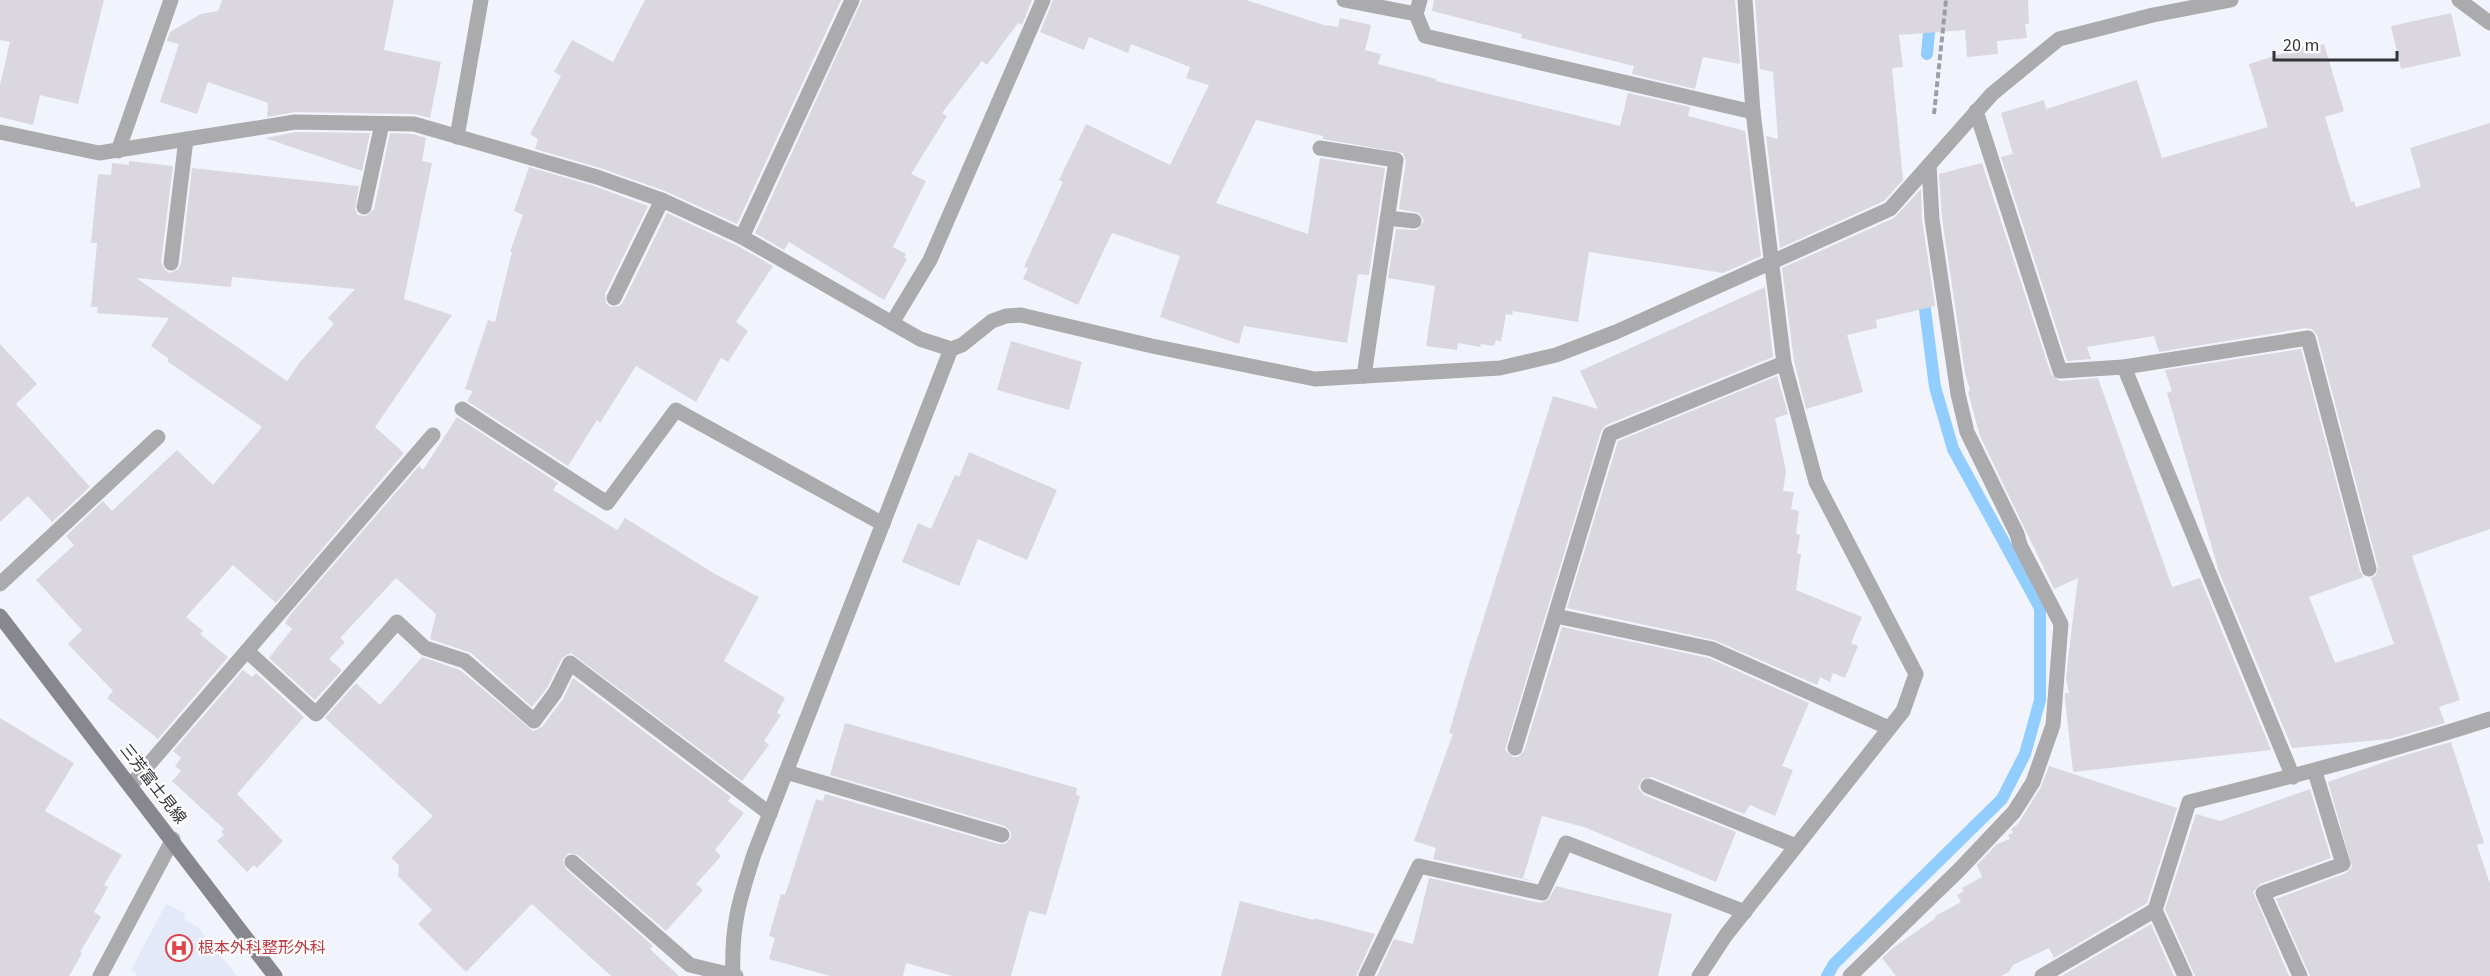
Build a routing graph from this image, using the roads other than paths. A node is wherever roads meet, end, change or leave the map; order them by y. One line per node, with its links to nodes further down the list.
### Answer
1 (171, 0): 19 (street)
2 (481, 0): 16 (street)
3 (852, 0): 25 (street)
4 (1043, 0): 29 (street)
5 (1344, 0): 10 (street)
6 (1745, 0): 13 (street)
7 (2231, 0): 9 (street)
8 (2459, 0): 11 (street)
9 (2177, 5): 12 (street)
10 (1418, 7): 13 (street)
11 (2490, 23)
12 (1976, 111): 20 (street); 32 (street)
13 (1753, 112): 26 (street)
14 (382, 124): 16 (street); 17 (street); 22 (street)
15 (0, 132): 19 (street)
16 (457, 137): 21 (street)
17 (186, 139): 19 (street); 27 (street)
18 (1320, 148): 23 (street)
19 (118, 151)
20 (1929, 165): 26 (street); 63 (street)
21 (662, 200): 25 (street); 28 (street)
22 (364, 207)
23 (1387, 218): 24 (street); 33 (street)
24 (1414, 222)
25 (742, 237): 29 (street)
26 (1771, 262): 31 (street); 33 (street)
27 (171, 263)
28 (614, 298)
29 (892, 323): 30 (street)
30 (951, 348): 33 (street); 37 (street)
31 (1784, 363): 41 (street); 44 (street)
32 (2124, 367): 38 (street); 48 (street)
33 (1364, 376)
34 (462, 409): 37 (street)
35 (433, 435): 42 (street)
36 (158, 436): 39 (street)
37 (882, 525): 46 (street)
38 (2369, 569)
39 (0, 584)
40 (0, 616): 49 (main road, 三芳富士見線)
41 (1556, 616): 44 (street); 45 (street)
42 (247, 651): 49 (street); 51 (street)
43 (2490, 719): 47 (street)
44 (1889, 728): 54 (street)
45 (1515, 748)
46 (786, 772): 51 (street); 52 (street)
47 (2315, 772): 48 (street); 66 (street)
48 (2293, 777): 56 (street)
49 (131, 785): 53 (main road, 三芳富士見線)
50 (1648, 786): 54 (street)
51 (770, 814): 60 (street)
52 (1002, 835)
53 (172, 839): 58 (street); 59 (main road, 三芳富士見線)
54 (1796, 846): 57 (street)
55 (572, 862): 60 (street)
56 (2155, 910): 64 (street); 65 (street)
57 (1745, 912): 61 (street); 62 (street)
58 (100, 976)
59 (275, 976)
60 (734, 976)
61 (1366, 976)
62 (1699, 976)
63 (1850, 976)
64 (2042, 976)
65 (2185, 976)
66 (2300, 976)

